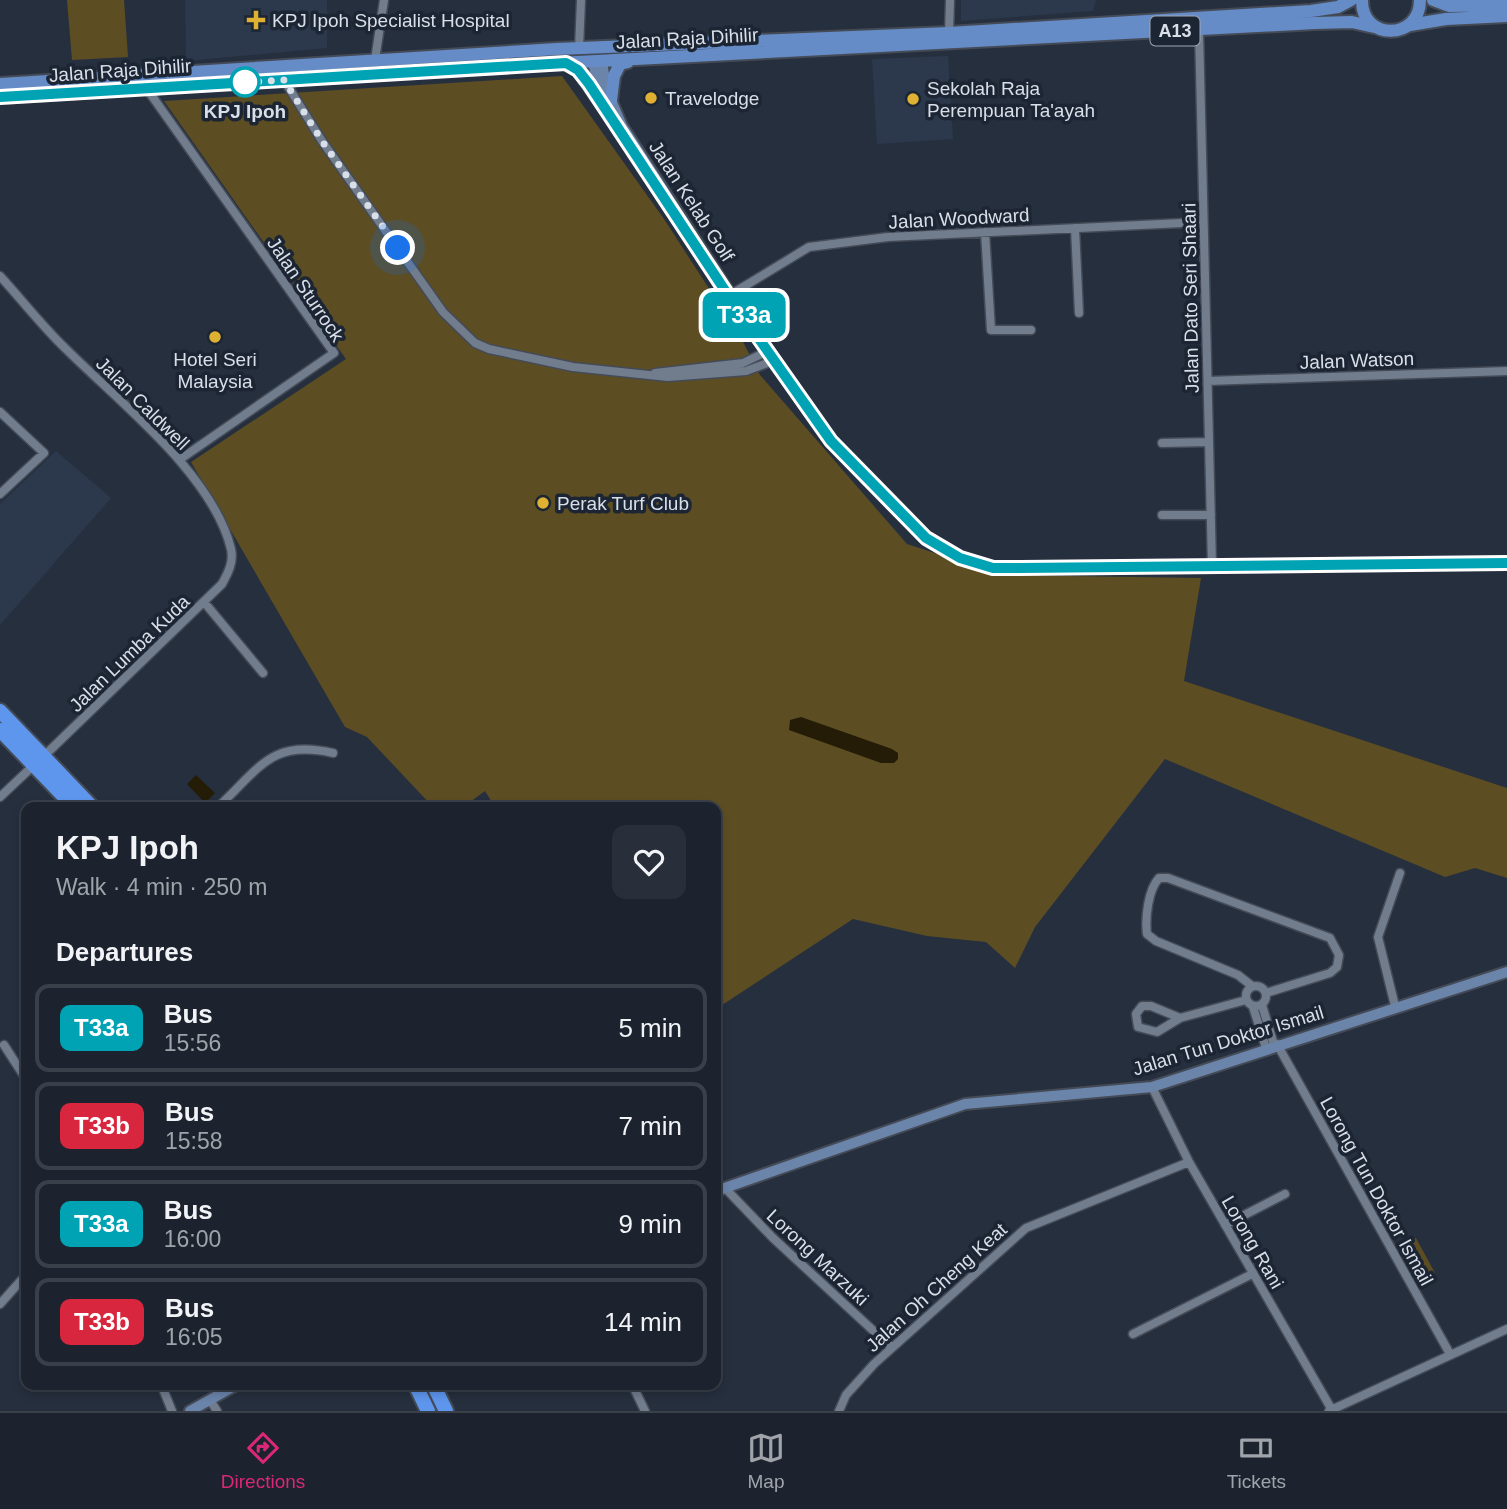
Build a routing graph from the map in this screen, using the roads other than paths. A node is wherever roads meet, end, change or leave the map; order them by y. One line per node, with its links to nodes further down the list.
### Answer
1 (384, 0): 17 (street)
2 (581, 0): 15 (street)
3 (950, 0): 13 (street)
4 (1351, 0): 13 (main road, Jalan Raja Dihilir / A13)
5 (1362, 0): 11 (main road)
6 (1420, 0): 10 (main road)
7 (1433, 0): 8 (main road)
8 (1507, 5)
9 (1507, 16): 10 (main road, A13)
10 (1410, 25): 11 (main road, A13)
11 (1374, 27): 12 (main road, Jalan Raja Dihilir / A13)
12 (1199, 30): 19 (main road, Jalan Raja Dihilir / A13); 28 (street, Jalan Dato Seri Shaari)
13 (949, 33): 14 (main road, Jalan Raja Dihilir / A13)
14 (645, 46): 15 (main road, Jalan Raja Dihilir / A13); 18 (main road)
15 (579, 49): 16 (main road, Jalan Raja Dihilir / A13)
16 (530, 51): 17 (main road, Jalan Raja Dihilir / A13); 18 (main road)
17 (376, 60): 21 (main road, Jalan Raja Dihilir / A13)
18 (597, 60): 19 (main road, Jalan Raja Dihilir / A13); 20 (main road, Jalan Raja Dihilir / A13); 27 (street)
19 (635, 60): 27 (main road)
20 (566, 63): 22 (main road, Jalan Raja Dihilir / A13); 27 (main road)
21 (197, 72): 23 (main road); 24 (main road, Jalan Raja Dihilir / A13)
22 (284, 80): 23 (main road, Jalan Raja Dihilir / A13); 35 (street)
23 (258, 82): 25 (main road, Jalan Raja Dihilir / A13)
24 (0, 84)
25 (147, 89): 26 (main road, Jalan Raja Dihilir / A13); 41 (street, Jalan Sturrock)
26 (0, 97)
27 (608, 104): 32 (street, Jalan Kelab Golf); 32 (street, Jalan Kelab Golf)
28 (1203, 222): 29 (street, Jalan Woodward); 37 (street, Jalan Dato Seri Shaari)
29 (1075, 228): 30 (street, Jalan Woodward); 33 (street)
30 (985, 232): 32 (street, Jalan Woodward); 34 (street)
31 (0, 276): 41 (street, Jalan Caldwell)
32 (730, 295): 35 (street, Jalan Kelab Golf)
33 (1079, 313)
34 (1031, 330)
35 (770, 356): 46 (street, Jalan Kelab Golf)
36 (1507, 371): 37 (street, Jalan Watson)
37 (1208, 381): 39 (street, Jalan Dato Seri Shaari)
38 (0, 412): 42 (street)
39 (1209, 442): 40 (street); 44 (street, Jalan Dato Seri Shaari)
40 (1162, 443)
41 (179, 460): 47 (street, Jalan Caldwell)
42 (0, 494)
43 (1162, 515): 44 (street)
44 (1211, 515): 46 (street, Jalan Dato Seri Shaari)
45 (1507, 563): 46 (street, Jalan Kelab Golf)
46 (1212, 566)
47 (230, 569): 48 (street, Jalan Lumba Kuda)
48 (204, 602): 49 (street); 53 (street, Jalan Lumba Kuda)
49 (263, 673)
50 (0, 711): 53 (highway)
51 (0, 730): 53 (highway)
52 (333, 753): 57 (street)
53 (39, 761): 54 (street, Jalan Lumba Kuda); 55 (highway); 56 (highway)
54 (0, 797)
55 (71, 802)
56 (86, 802)
57 (224, 802)
58 (1400, 873): 63 (street)
59 (1507, 972): 63 (street, Jalan Tun Doktor Ismail)
60 (1252, 986): 61 (street); 61 (street); 62 (street)
61 (1266, 993): 62 (street)
62 (1254, 1004): 64 (street); 66 (street, Lorong Tun Doktor Ismail)
63 (1395, 1006): 66 (street, Jalan Tun Doktor Ismail)
64 (1180, 1017): 64 (street)
65 (4, 1045): 67 (street)
66 (1272, 1046): 68 (street, Jalan Tun Doktor Ismail); 80 (street, Lorong Tun Doktor Ismail)
67 (21, 1071)
68 (1152, 1087): 69 (street, Lorong Rani); 70 (street, Jalan Tun Doktor Ismail)
69 (1189, 1162): 73 (street, Lorong Rani); 79 (street, Jalan Oh Cheng Keat)
70 (721, 1189)
71 (721, 1190): 79 (street, Lorong Marzuki)
72 (1284, 1194): 73 (street)
73 (1225, 1225): 74 (street, Lorong Rani)
74 (1252, 1274): 78 (street); 87 (street, Lorong Rani)
75 (21, 1281): 76 (street)
76 (0, 1304)
77 (1507, 1329): 80 (street)
78 (1133, 1334)
79 (891, 1347): 94 (street, Jalan Oh Cheng Keat)
80 (1450, 1354): 87 (street)
81 (163, 1390): 88 (street)
82 (228, 1390): 86 (street)
83 (418, 1390): 91 (highway)
84 (436, 1390): 92 (highway)
85 (635, 1390): 93 (street)
86 (210, 1400): 89 (street); 90 (street)
87 (1331, 1410)
88 (172, 1411)
89 (190, 1411)
90 (217, 1411)
91 (428, 1411)
92 (446, 1411)
93 (645, 1411)
94 (839, 1411)

